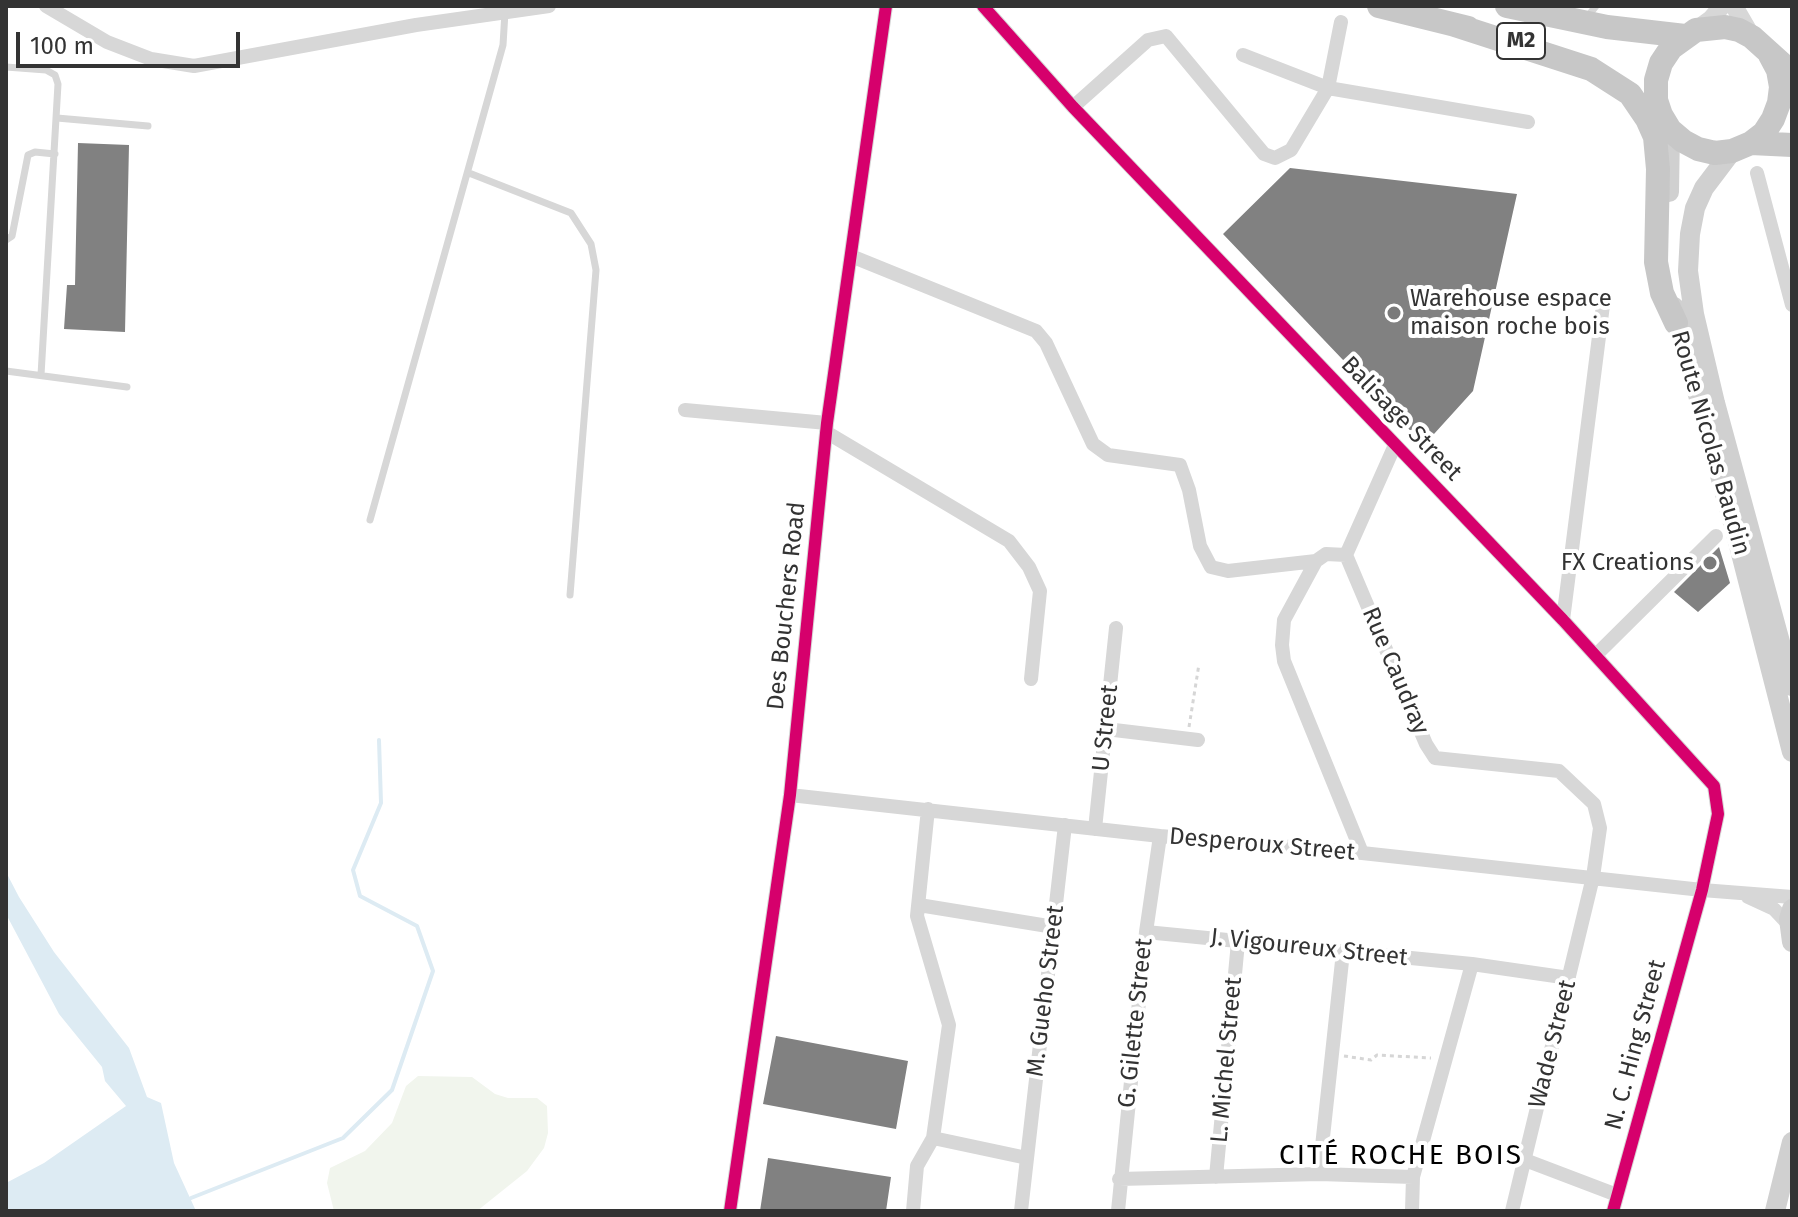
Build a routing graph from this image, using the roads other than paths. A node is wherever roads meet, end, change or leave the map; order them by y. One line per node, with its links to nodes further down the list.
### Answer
1 (46, 6): 11 (street)
2 (549, 6): 11 (street)
3 (886, 6): 33 (street, Des Bouchers Road)
4 (983, 6): 22 (street, Balisage Street)
5 (1379, 6): 13 (highway, M2)
6 (1507, 6): 14 (highway, M2)
7 (1544, 6): 8 (lane)
8 (1596, 6)
9 (1722, 6): 14 (street)
10 (1734, 6): 15 (street)
11 (505, 12): 30 (lane)
12 (1341, 22): 20 (street)
13 (1452, 24): 21 (highway, M2); 36 (highway)
14 (1690, 33): 15 (highway, M2); 21 (highway)
15 (1752, 37): 17 (highway)
16 (1243, 55): 20 (street)
17 (1770, 55): 19 (highway); 28 (highway)
18 (6, 67): 23 (lane)
19 (1792, 73)
20 (1328, 88): 22 (street); 24 (street)
21 (1656, 98): 26 (highway)
22 (1073, 107): 42 (street, Balisage Street)
23 (57, 118): 25 (lane); 29 (lane)
24 (1528, 122)
25 (148, 126)
26 (1670, 130): 28 (highway); 36 (main road, Route Nicolas Baudin)
27 (1792, 145): 28 (highway)
28 (1741, 147): 52 (main road, Route Nicolas Baudin)
29 (55, 154): 32 (lane); 38 (lane)
30 (469, 173): 43 (lane); 47 (lane)
31 (1757, 173): 35 (street)
32 (6, 240)
33 (851, 256): 41 (street, Des Bouchers Road); 46 (street)
34 (1603, 305): 48 (street)
35 (1792, 305)
36 (1676, 323): 55 (main road, Route Nicolas Baudin)
37 (6, 371): 38 (lane)
38 (41, 375): 39 (lane)
39 (127, 387)
40 (685, 410): 41 (street)
41 (826, 427): 51 (street); 56 (street, Des Bouchers Road)
42 (1395, 445): 45 (street); 48 (street, Balisage Street)
43 (370, 520)
44 (1716, 536): 50 (street)
45 (1346, 555): 46 (street); 62 (street, Rue Caudray)
46 (1316, 561): 61 (street)
47 (570, 595)
48 (1563, 620): 50 (street, Balisage Street)
49 (1116, 628): 53 (street, U Street)
50 (1596, 655): 63 (street, Balisage Street)
51 (1031, 679)
52 (1792, 686)
53 (1106, 729): 54 (street); 59 (street, U Street)
54 (1193, 739)
55 (1792, 752)
56 (790, 795): 57 (street, Desperoux Street); 83 (street, Des Bouchers Road)
57 (928, 809): 58 (street, Desperoux Street); 66 (street)
58 (1065, 825): 59 (street, Desperoux Street); 67 (street, M. Gueho Street)
59 (1095, 829): 60 (street, Desperoux Street)
60 (1160, 836): 61 (street, Desperoux Street); 69 (street, G. Gilette Street)
61 (1362, 853): 62 (street, Desperoux Street)
62 (1593, 877): 63 (street, Desperoux Street); 73 (street, Wade Street)
63 (1702, 890): 64 (street, Desperoux Street); 82 (street, N. C. Hing Street)
64 (1734, 892): 65 (street, Desperoux Street); 68 (street)
65 (1792, 897)
66 (919, 905): 67 (street); 74 (street)
67 (1054, 927): 76 (street, M. Gueho Street)
68 (1791, 930)
69 (1146, 932): 70 (street, J. Vigoureux Street); 81 (street, G. Gilette Street)
70 (1238, 942): 71 (street, J. Vigoureux Street); 79 (street, L. Michel Street)
71 (1343, 952): 72 (street, J. Vigoureux Street); 78 (street)
72 (1472, 964): 73 (street, J. Vigoureux Street); 80 (street)
73 (1569, 978): 77 (street, Wade Street)
74 (933, 1138): 76 (street); 84 (street)
75 (1792, 1142): 90 (main road)
76 (1027, 1158): 85 (street, M. Gueho Street)
77 (1525, 1160): 82 (street); 88 (street, Wade Street)
78 (1319, 1174): 79 (street); 80 (street)
79 (1216, 1177): 81 (street)
80 (1413, 1177): 87 (street)
81 (1119, 1179): 86 (street, G. Gilette Street)
82 (1617, 1195): 89 (street, N. C. Hing Street)
83 (730, 1211)
84 (913, 1211)
85 (1021, 1211)
86 (1118, 1211)
87 (1412, 1211)
88 (1512, 1211)
89 (1613, 1211)
90 (1775, 1211)

